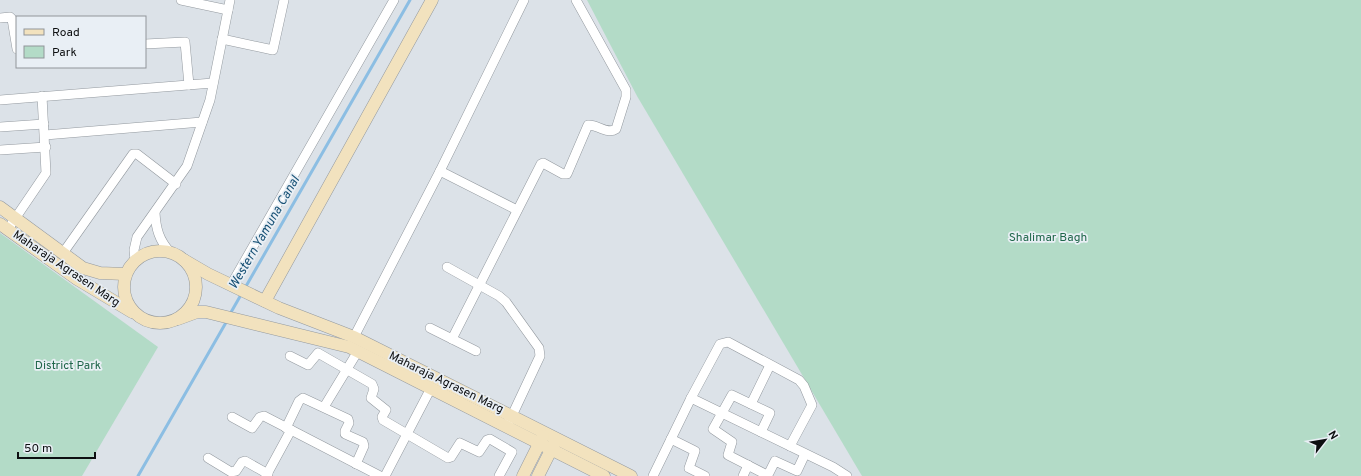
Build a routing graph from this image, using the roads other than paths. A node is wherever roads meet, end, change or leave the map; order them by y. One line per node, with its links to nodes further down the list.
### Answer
1 (181, 0): 8 (street)
2 (230, 0): 8 (street)
3 (284, 0): 10 (street)
4 (394, 0): 36 (street)
5 (432, 0): 38 (street)
6 (524, 0): 23 (street)
7 (576, 0): 26 (street)
8 (228, 10): 10 (street)
9 (0, 18): 11 (street)
10 (222, 39): 13 (street)
11 (16, 43)
12 (146, 44): 14 (street)
13 (213, 83): 14 (street); 17 (street)
14 (189, 84): 15 (street)
15 (42, 96): 16 (street); 18 (street)
16 (0, 100)
17 (202, 122): 20 (street); 24 (street)
18 (44, 124): 19 (street); 20 (street)
19 (0, 127)
20 (45, 135): 21 (street)
21 (46, 147): 22 (street); 28 (street)
22 (0, 150)
23 (440, 171): 26 (street); 42 (street)
24 (176, 184): 27 (street); 31 (street)
25 (0, 207): 28 (street, Maharaja Agrasen Marg)
26 (517, 210): 37 (street)
27 (155, 213): 30 (street); 32 (street)
28 (16, 219): 29 (street); 31 (street, Maharaja Agrasen Marg)
29 (4, 227): 39 (street, Maharaja Agrasen Marg)
30 (170, 252): 32 (street); 33 (street)
31 (63, 253): 35 (street, Maharaja Agrasen Marg)
32 (136, 260): 35 (street)
33 (184, 260): 36 (street, Maharaja Agrasen Marg); 40 (street)
34 (447, 267): 37 (street)
35 (126, 274): 39 (street)
36 (231, 285): 38 (street, Maharaja Agrasen Marg)
37 (479, 285): 43 (street); 54 (street)
38 (261, 298): 42 (street, Maharaja Agrasen Marg)
39 (133, 313): 40 (street)
40 (178, 319): 44 (street, Maharaja Agrasen Marg)
41 (430, 328): 43 (street)
42 (354, 337): 54 (street, Maharaja Agrasen Marg)
43 (452, 339): 45 (street)
44 (358, 351): 48 (street); 49 (street, Maharaja Agrasen Marg)
45 (476, 351)
46 (290, 356): 48 (street)
47 (770, 365): 50 (street); 51 (street); 63 (street)
48 (347, 370): 52 (street); 59 (street)
49 (431, 388): 56 (street, Maharaja Agrasen Marg); 59 (street)
50 (691, 398): 53 (street); 61 (street)
51 (751, 404): 53 (street); 58 (street)
52 (324, 407): 57 (street); 66 (street)
53 (722, 413): 58 (street); 67 (street)
54 (512, 416): 56 (street); 60 (street, Maharaja Agrasen Marg)
55 (232, 417): 57 (street)
56 (507, 427): 60 (street, Maharaja Agrasen Marg)
57 (288, 429): 66 (street); 69 (street)
58 (761, 432): 63 (street)
59 (407, 434): 71 (street); 72 (street)
60 (542, 438): 62 (street, Maharaja Agrasen Marg); 73 (street)
61 (671, 439): 77 (street); 78 (street)
62 (554, 444): 74 (street); 75 (street, Maharaja Agrasen Marg); 76 (street, Maharaja Agrasen Marg)
63 (790, 446): 64 (street)
64 (806, 454): 67 (street); 68 (street)
65 (208, 458): 69 (street)
66 (356, 464): 70 (street)
67 (748, 466): 79 (street)
68 (831, 472): 80 (street)
69 (267, 475)
70 (380, 476)
71 (385, 476)
72 (499, 476)
73 (523, 476)
74 (538, 476)
75 (604, 476)
76 (632, 476)
77 (653, 476)
78 (705, 476)
79 (743, 476)
80 (847, 476)

